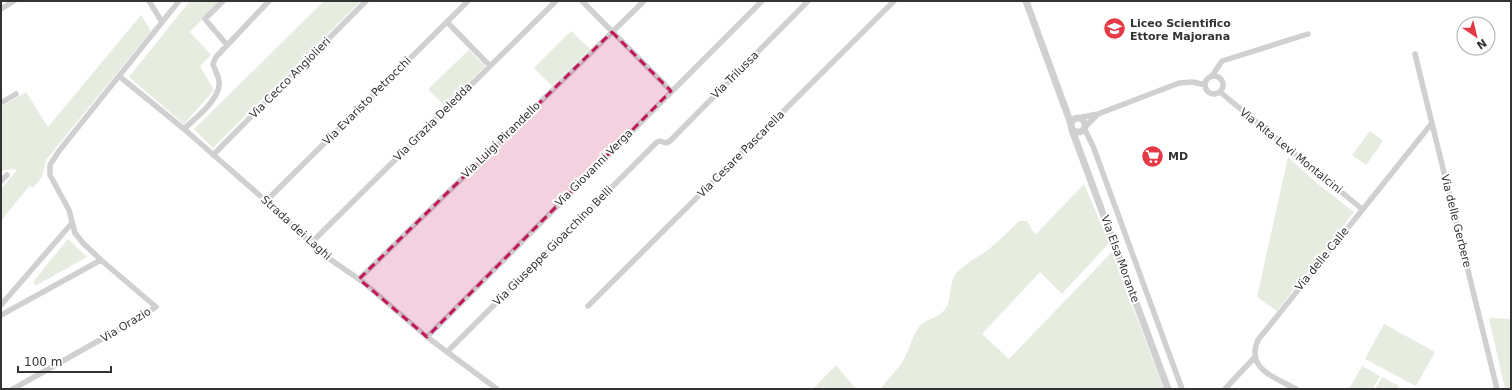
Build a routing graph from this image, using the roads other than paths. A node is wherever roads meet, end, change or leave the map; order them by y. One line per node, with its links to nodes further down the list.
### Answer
1 (14, 1): 15 (street)
2 (149, 1): 16 (street)
3 (179, 1): 16 (street)
4 (223, 1): 20 (street)
5 (269, 1): 20 (street)
6 (366, 1): 37 (street, Via Cecco Angiolieri)
7 (468, 1): 17 (street, Via Evaristo Petrocchi)
8 (556, 1): 22 (street, Via Grazia Deledda)
9 (582, 1): 18 (street)
10 (644, 1): 18 (street, Via Luigi Pirandello)
11 (762, 1): 26 (street, Via Giovanni Verga)
12 (808, 1): 36 (street, Via Trilussa)
13 (894, 1): 47 (street, Via Cesare Pascarella)
14 (1026, 1): 33 (street, Via Elsa Morante)
15 (1, 9)
16 (162, 22): 23 (street)
17 (447, 22): 22 (street); 40 (street, Via Evaristo Petrocchi)
18 (612, 32): 26 (street); 45 (street, Via Luigi Pirandello)
19 (1308, 34): 24 (street)
20 (227, 45): 35 (street)
21 (1415, 54): 32 (street, Via delle Gerbere)
22 (490, 66): 43 (street, Via Grazia Deledda)
23 (119, 76): 35 (street, Strada dei Laghi); 42 (street)
24 (1212, 76): 25 (street); 27 (street)
25 (1205, 85): 27 (street, Via Rita Levi Montalcini); 30 (street, Via Rita Levi Montalcini)
26 (671, 91): 49 (street, Via Giovanni Verga)
27 (1220, 92): 41 (street, Via Rita Levi Montalcini)
28 (16, 94): 29 (street)
29 (1, 103)
30 (1098, 114): 31 (street, Via Rita Levi Montalcini); 34 (street)
31 (1078, 118): 33 (street); 34 (street)
32 (1432, 123): 41 (street, Via delle Calle); 58 (street, Via delle Gerbere)
33 (1072, 127): 34 (street); 54 (street, Via Elsa Morante)
34 (1084, 127): 55 (street)
35 (184, 129): 37 (street, Strada dei Laghi)
36 (660, 141): 50 (street, Via Giuseppe Gioacchino Belli)
37 (213, 155): 40 (street, Strada dei Laghi)
38 (7, 175): 39 (street)
39 (1, 181)
40 (266, 201): 43 (street, Strada dei Laghi)
41 (1362, 209): 51 (street, Via delle Calle)
42 (72, 223): 44 (street); 46 (street)
43 (311, 243): 45 (street, Strada dei Laghi)
44 (101, 260): 48 (street); 52 (street, Via Orazio)
45 (359, 279): 49 (street, Strada dei Laghi)
46 (1, 305)
47 (588, 306)
48 (1, 315)
49 (427, 337): 50 (street, Strada dei Laghi)
50 (447, 352): 53 (street, Strada dei Laghi)
51 (1255, 356): 56 (street); 57 (street)
52 (14, 389)
53 (497, 389)
54 (1168, 389)
55 (1182, 389)
56 (1225, 389)
57 (1296, 389)
58 (1497, 389)

